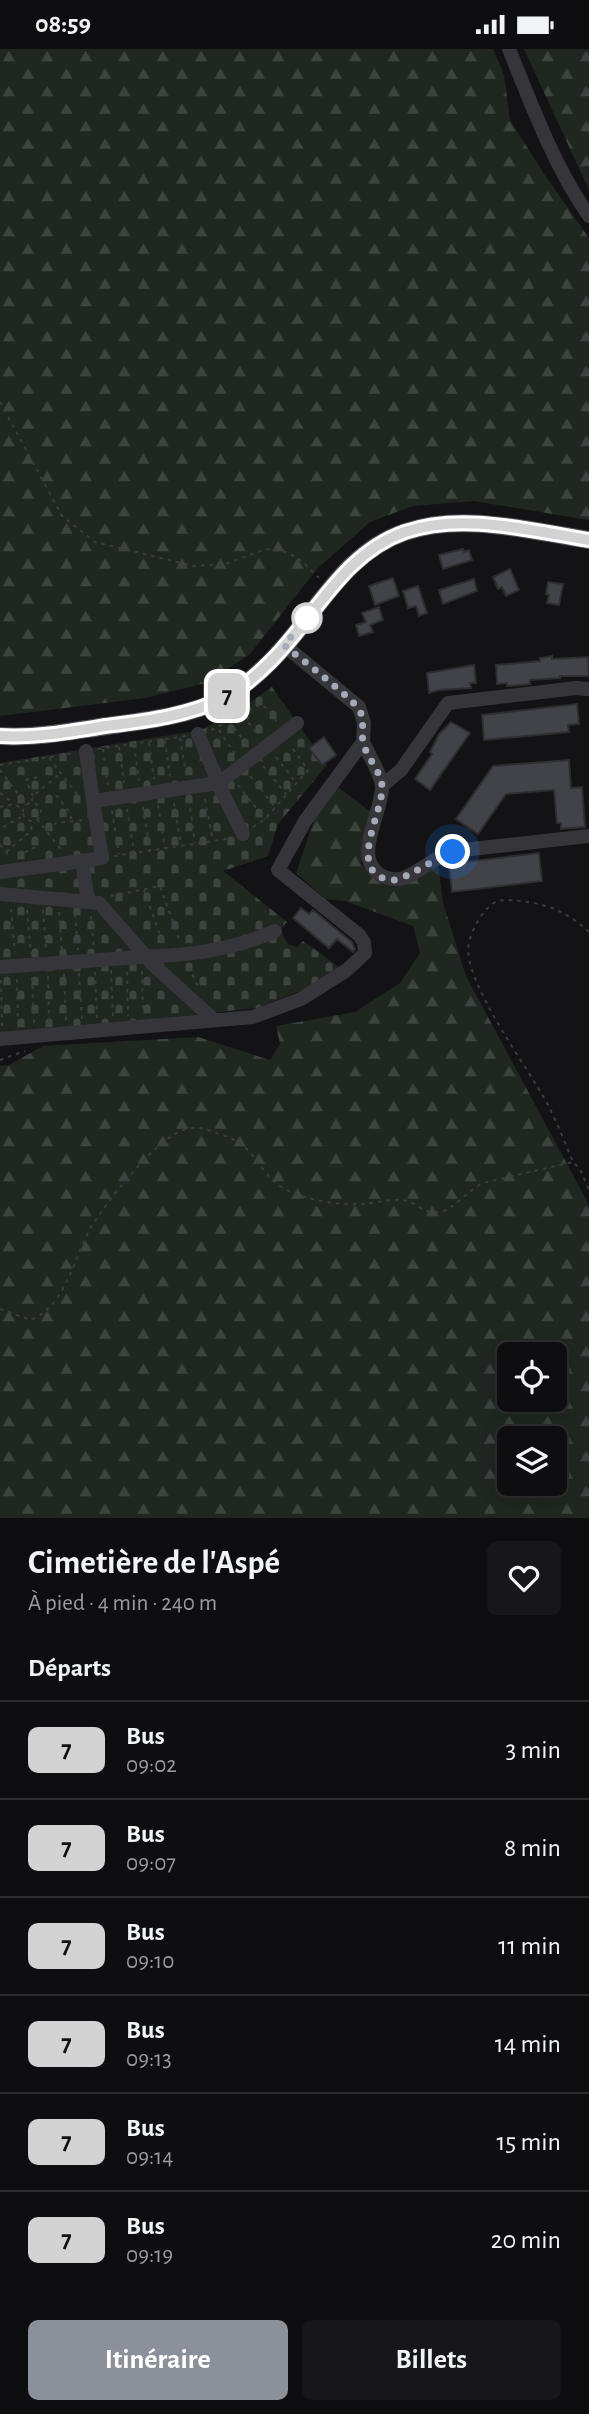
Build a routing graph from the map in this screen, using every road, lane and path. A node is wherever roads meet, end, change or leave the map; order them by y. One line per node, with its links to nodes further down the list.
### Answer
1 (509, 49): 2 (street)
2 (589, 216)
3 (0, 402): 5 (path)
4 (589, 540): 6 (main road)
5 (324, 582)
6 (284, 645): 11 (main road); 12 (street)
7 (588, 689): 8 (street); 19 (street)
8 (589, 705)
9 (297, 723): 18 (street)
10 (198, 734): 18 (street)
11 (0, 736)
12 (363, 742): 19 (street); 55 (street)
13 (86, 751): 23 (street)
14 (48, 757): 16 (path)
15 (0, 770): 26 (path)
16 (61, 774): 22 (path); 23 (path)
17 (38, 777): 22 (path)
18 (217, 781): 23 (street); 32 (path); 37 (street); 39 (path)
19 (382, 786): 38 (street)
20 (0, 793): 25 (path)
21 (56, 795): 34 (path)
22 (33, 796): 24 (path)
23 (93, 801): 30 (street)
24 (31, 803): 26 (path); 31 (path)
25 (14, 804): 27 (path); 28 (path)
26 (26, 806): 28 (path)
27 (0, 807)
28 (24, 810): 29 (path)
29 (24, 815): 33 (path); 35 (path)
30 (96, 818): 34 (path); 43 (street)
31 (37, 819): 33 (path); 36 (path)
32 (265, 820)
33 (32, 821): 41 (path)
34 (72, 821): 36 (path)
35 (3, 827)
36 (46, 831): 43 (path)
37 (243, 834)
38 (589, 836)
39 (214, 842)
40 (38, 846): 42 (path)
41 (6, 852)
42 (12, 860)
43 (76, 862): 44 (street); 47 (street)
44 (0, 872)
45 (144, 889): 47 (path); 50 (path); 51 (path)
46 (0, 894): 47 (street)
47 (93, 902): 52 (street)
48 (275, 931): 50 (street)
49 (589, 932): 61 (path)
50 (184, 954): 51 (street); 54 (path)
51 (168, 956): 52 (street)
52 (138, 958): 53 (street); 54 (street); 56 (path); 56 (path); 57 (path)
53 (0, 967): 59 (path)
54 (200, 1007): 55 (street)
55 (214, 1020): 56 (street)
56 (136, 1027): 57 (street)
57 (113, 1029): 58 (street)
58 (34, 1036): 59 (street); 60 (path)
59 (1, 1039)
60 (0, 1060)
61 (573, 1162): 62 (path); 63 (path)
62 (589, 1189)
63 (0, 1309)

